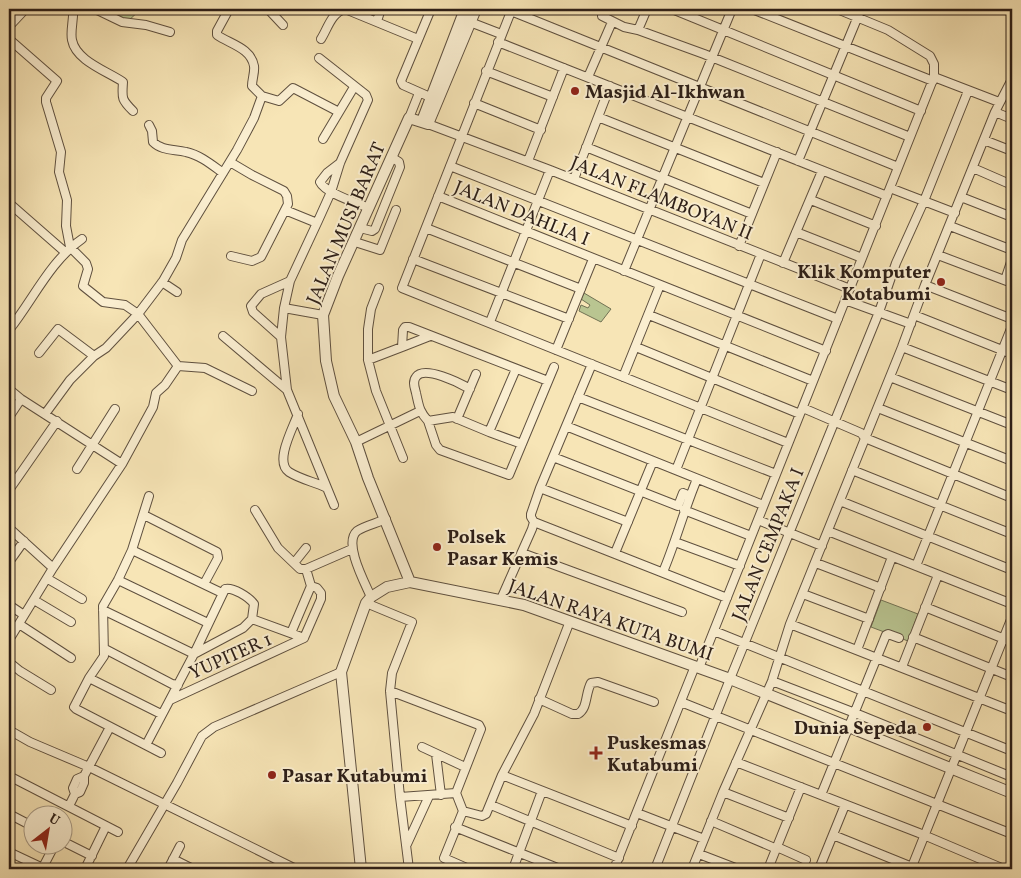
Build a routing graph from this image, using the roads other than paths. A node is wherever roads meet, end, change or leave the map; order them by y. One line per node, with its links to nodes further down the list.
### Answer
1 (24, 9): 22 (street)
2 (73, 9): 52 (street)
3 (95, 9): 26 (street)
4 (229, 9): 46 (street)
5 (268, 9): 23 (street)
6 (381, 9): 19 (street)
7 (431, 9): 29 (street)
8 (465, 9): 47 (street)
9 (476, 9): 20 (street)
10 (594, 9): 17 (street)
11 (647, 9): 24 (street)
12 (672, 9): 25 (street)
13 (732, 9): 25 (street)
14 (752, 9): 32 (street)
15 (837, 9): 18 (street)
16 (511, 10): 27 (street); 31 (street)
17 (604, 10): 21 (street)
18 (859, 13): 32 (street); 39 (street)
19 (376, 21): 29 (street); 30 (street)
20 (470, 22): 27 (street); 60 (street)
21 (612, 22): 24 (street); 31 (street)
22 (9, 25)
23 (283, 25)
24 (638, 30): 34 (street)
25 (724, 31): 34 (street); 37 (street)
26 (170, 32)
27 (500, 38): 35 (street); 36 (street)
28 (9, 39): 114 (street)
29 (418, 39): 45 (street)
30 (322, 40)
31 (600, 47): 38 (street); 43 (street)
32 (845, 47): 37 (street); 39 (street)
33 (319, 58): 41 (street)
34 (713, 58): 43 (street); 49 (street)
35 (564, 68): 38 (street); 48 (street)
36 (486, 72): 48 (street); 51 (street)
37 (833, 75): 49 (street); 53 (street)
38 (588, 77): 42 (street)
39 (933, 79): 44 (street); 53 (street)
40 (1012, 79): 50 (street)
41 (354, 86): 54 (street); 76 (street)
42 (610, 86): 56 (street); 57 (street)
43 (699, 87): 57 (street); 63 (street)
44 (968, 92): 50 (street); 94 (street, JALAN CEMPAKA I)
45 (419, 93): 47 (street); 58 (street)
46 (262, 96): 54 (street); 75 (street)
47 (430, 97): 60 (street)
48 (553, 98): 62 (street)
49 (822, 102): 63 (street); 65 (street)
50 (999, 102): 55 (street)
51 (474, 104): 62 (street); 64 (street)
52 (133, 111)
53 (921, 111): 65 (street)
54 (339, 112): 66 (street)
55 (995, 112): 59 (street); 67 (street)
56 (598, 116): 68 (street); 69 (street)
57 (688, 117): 69 (street); 71 (street)
58 (409, 118): 60 (street); 72 (street, JALAN MUSI BARAT)
59 (1012, 118)
60 (425, 122): 64 (street, JALAN FLAMBOYAN II)
61 (149, 125): 82 (street)
62 (541, 130): 73 (street)
63 (810, 131): 74 (street); 78 (street)
64 (462, 137): 73 (street, JALAN FLAMBOYAN II); 77 (street)
65 (910, 137): 78 (street)
66 (323, 139)
67 (984, 140): 70 (street); 79 (street)
68 (586, 147): 83 (street); 84 (street)
69 (675, 147): 83 (street); 85 (street)
70 (1012, 151)
71 (777, 152): 74 (street); 85 (street)
72 (391, 157): 96 (street, JALAN MUSI BARAT); 106 (street)
73 (528, 161): 80 (street, JALAN FLAMBOYAN II)
74 (798, 161): 81 (street)
75 (230, 162): 82 (street); 97 (street)
76 (340, 163): 88 (street); 88 (street)
77 (450, 166): 89 (street); 93 (street)
78 (898, 167): 87 (street)
79 (973, 168): 86 (street); 91 (street)
80 (550, 170): 84 (street, JALAN FLAMBOYAN II); 93 (street)
81 (822, 170): 90 (street); 92 (street)
82 (223, 173): 128 (street)
83 (662, 178): 99 (street); 101 (street)
84 (574, 180): 99 (street, JALAN FLAMBOYAN II)
85 (764, 183): 101 (street)
86 (1012, 185)
87 (890, 188): 90 (street); 94 (street)
88 (331, 192): 96 (street); 103 (street)
89 (438, 196): 107 (street); 108 (street, JALAN DAHLIA I)
90 (887, 196): 104 (street)
91 (961, 197): 100 (street); 102 (street)
92 (811, 200): 104 (street); 109 (street)
93 (539, 201): 108 (street); 111 (street)
94 (924, 201): 100 (street); 139 (street, JALAN CEMPAKA I)
95 (9, 203): 114 (street)
96 (369, 208): 106 (street, JALAN MUSI BARAT)
97 (285, 210): 103 (street); 117 (street)
98 (396, 210): 112 (street)
99 (649, 210): 111 (street); 113 (street, JALAN FLAMBOYAN II)
100 (954, 213): 105 (street)
101 (752, 214): 113 (street)
102 (1012, 217)
103 (317, 223): 126 (street)
104 (876, 226): 119 (street)
105 (950, 226): 115 (street); 118 (street)
106 (360, 228): 112 (street, JALAN MUSI BARAT)
107 (426, 228): 120 (street); 123 (street)
108 (526, 231): 121 (street, JALAN DAHLIA I); 123 (street)
109 (796, 232): 119 (street); 124 (street)
110 (82, 239): 114 (street)
111 (637, 240): 125 (street); 129 (street)
112 (354, 242): 141 (street, JALAN MUSI BARAT)
113 (739, 246): 116 (street, JALAN FLAMBOYAN II)
114 (67, 250): 140 (street); 151 (street)
115 (1012, 250)
116 (761, 254): 124 (street, JALAN FLAMBOYAN II); 129 (street)
117 (232, 256)
118 (938, 256): 127 (street); 130 (street)
119 (862, 258): 134 (street)
120 (414, 259): 136 (street); 148 (street)
121 (593, 259): 125 (street, JALAN DAHLIA I); 133 (street)
122 (1012, 259): 127 (street)
123 (514, 262): 133 (street); 136 (street)
124 (783, 263): 134 (street, JALAN FLAMBOYAN II)
125 (624, 271): 131 (street, JALAN DAHLIA I)
126 (290, 281): 138 (street); 154 (street)
127 (1009, 281)
128 (162, 282): 135 (street); 140 (street)
129 (749, 284): 144 (street); 146 (street)
130 (925, 285): 143 (street); 147 (street)
131 (660, 286): 142 (street); 144 (street, JALAN DAHLIA I)
132 (380, 288): 165 (street)
133 (581, 289): 145 (street)
134 (850, 289): 137 (street)
135 (177, 292)
136 (502, 292): 145 (street); 148 (street)
137 (845, 300): 139 (street); 146 (street)
138 (284, 308): 141 (street); 154 (street)
139 (879, 312): 149 (street); 196 (street, JALAN CEMPAKA I)
140 (138, 314): 164 (street); 167 (street)
141 (324, 314): 203 (street, JALAN MUSI BARAT)
142 (648, 315): 155 (street); 157 (street)
143 (914, 315): 149 (street); 160 (street)
144 (736, 316): 155 (street); 161 (street, JALAN DAHLIA I)
145 (568, 319): 159 (street)
146 (838, 319): 161 (street)
147 (1012, 319)
148 (490, 322): 159 (street)
149 (911, 324): 158 (street)
150 (1012, 326): 160 (street)
151 (9, 330)
152 (223, 336): 179 (street)
153 (430, 336): 156 (street); 156 (street); 169 (street)
154 (281, 337): 179 (street)
155 (725, 345): 173 (street); 175 (street)
156 (402, 346): 165 (street)
157 (636, 347): 172 (street); 173 (street)
158 (902, 347): 171 (street); 176 (street)
159 (556, 350): 166 (street)
160 (1003, 350): 163 (street); 176 (street)
161 (826, 351): 175 (street)
162 (39, 352): 164 (street)
163 (1012, 354)
164 (94, 356): 190 (street)
165 (368, 360): 198 (street)
166 (592, 364): 172 (street); 182 (street)
167 (178, 366): 181 (street); 212 (street)
168 (554, 367): 174 (street)
169 (516, 369): 174 (street); 200 (street)
170 (476, 374): 178 (street)
171 (890, 376): 185 (street); 189 (street)
172 (623, 377): 184 (street)
173 (712, 378): 184 (street); 188 (street)
174 (548, 380): 207 (street)
175 (814, 381): 188 (street)
176 (990, 382): 180 (street); 189 (street)
177 (9, 389): 183 (street)
178 (470, 389): 187 (street); 193 (street)
179 (287, 390): 191 (street)
180 (1012, 390)
181 (252, 391)
182 (578, 397): 199 (street); 202 (street)
183 (21, 399): 190 (street); 192 (street)
184 (700, 408): 202 (street); 204 (street)
185 (878, 408): 201 (street); 205 (street)
186 (114, 409): 206 (street)
187 (420, 411): 195 (street); 198 (street)
188 (802, 411): 196 (street); 204 (street)
189 (978, 412): 197 (street); 205 (street)
190 (45, 414): 194 (street)
191 (298, 414): 219 (street); 219 (street)
192 (9, 417)
193 (457, 419): 195 (street); 200 (street)
194 (57, 421): 206 (street); 222 (street)
195 (428, 421): 207 (street)
196 (834, 422): 201 (street); 240 (street, JALAN CEMPAKA I)
197 (1012, 425)
198 (391, 426): 203 (street); 209 (street)
199 (566, 426): 208 (street); 210 (street)
200 (489, 432): 207 (street)
201 (865, 438): 215 (street); 217 (street)
202 (688, 440): 214 (street); 216 (street)
203 (356, 442): 234 (street, JALAN MUSI BARAT)
204 (788, 443): 216 (street)
205 (966, 443): 211 (street); 217 (street)
206 (92, 444): 212 (street); 213 (street)
207 (522, 444)
208 (553, 457): 220 (street); 223 (street)
209 (403, 458)
210 (653, 461): 214 (street); 223 (street)
211 (1012, 461)
212 (122, 464): 258 (street)
213 (77, 469)
214 (676, 470): 218 (street)
215 (852, 470): 227 (street); 230 (street)
216 (776, 474): 229 (street)
217 (953, 474): 226 (street); 230 (street)
218 (697, 479): 225 (street); 229 (street)
219 (325, 487): 228 (street)
220 (540, 488): 236 (street); 237 (street)
221 (1012, 488): 226 (street)
222 (9, 490)
223 (640, 492): 225 (street); 237 (street)
224 (149, 496): 233 (street)
225 (690, 496): 232 (street)
226 (1011, 497)
227 (840, 501): 239 (street); 243 (street)
228 (334, 505)
229 (763, 505): 235 (street)
230 (941, 506): 241 (street); 243 (street)
231 (255, 510): 254 (street)
232 (684, 510): 242 (street); 245 (street)
233 (144, 515): 249 (street); 266 (street)
234 (386, 520): 248 (street); 265 (street, JALAN MUSI BARAT)
235 (758, 520): 240 (street); 242 (street)
236 (534, 522): 250 (street); 251 (street)
237 (628, 522): 251 (street)
238 (9, 528): 244 (street)
239 (828, 531): 246 (street); 252 (street)
240 (790, 533): 246 (street); 298 (street, JALAN CEMPAKA I)
241 (1012, 534)
242 (751, 536): 256 (street)
243 (928, 536): 257 (street); 260 (street)
244 (24, 541): 253 (street); 258 (street)
245 (675, 542): 256 (street); 261 (street)
246 (822, 546): 255 (street)
247 (306, 548): 254 (street)
248 (352, 549): 259 (street); 275 (street)
249 (132, 550): 264 (street); 266 (street)
250 (522, 553): 273 (street); 280 (street)
251 (615, 553): 261 (street)
252 (892, 557): 257 (street); 268 (street)
253 (9, 562)
254 (294, 563): 259 (street)
255 (816, 563): 268 (street); 270 (street)
256 (740, 566): 271 (street)
257 (916, 566): 262 (street)
258 (53, 568): 263 (street)
259 (306, 569): 267 (street)
260 (1012, 570)
261 (663, 572): 271 (street)
262 (938, 575): 277 (street); 278 (street)
263 (48, 579): 272 (street); 274 (street)
264 (118, 580): 279 (street); 287 (street)
265 (410, 582): 273 (street, JALAN RAYA KUTA BUMI); 275 (street, JALAN RAYA KUTA BUMI)
266 (204, 584): 269 (street)
267 (311, 586): 291 (street); 293 (street)
268 (880, 588): 284 (street)
269 (222, 593): 283 (street); 287 (street)
270 (803, 594): 284 (street); 289 (street)
271 (727, 598): 290 (street)
272 (82, 599)
273 (501, 599): 285 (street, JALAN RAYA KUTA BUMI)
274 (34, 600): 281 (street); 286 (street)
275 (369, 600): 309 (street); 316 (street)
276 (9, 604): 281 (street)
277 (1012, 604)
278 (925, 607): 292 (street); 295 (street)
279 (103, 610): 299 (street); 301 (street)
280 (682, 612)
281 (24, 615): 288 (street)
282 (1012, 618): 295 (street)
283 (252, 619): 291 (street); 301 (street)
284 (869, 619): 300 (street)
285 (570, 621): 306 (street, JALAN RAYA KUTA BUMI); 320 (street)
286 (71, 622)
287 (208, 623): 301 (street)
288 (19, 624): 296 (street); 302 (street)
289 (790, 624): 300 (street); 303 (street)
290 (714, 631): 298 (street); 306 (street)
291 (292, 633): 293 (street)
292 (913, 637): 307 (street); 308 (street)
293 (304, 638): 321 (street, YUPITER 1)
294 (899, 638): 304 (street)
295 (1004, 639): 297 (street); 308 (street)
296 (9, 640)
297 (1012, 642)
298 (744, 644): 303 (street); 312 (street, JALAN CEMPAKA I)
299 (105, 649): 311 (street); 314 (street)
300 (858, 650): 304 (street)
301 (194, 654): 314 (street)
302 (71, 658)
303 (778, 658): 313 (street); 317 (street)
304 (876, 658): 307 (street); 317 (street)
305 (9, 662): 315 (street)
306 (697, 667): 312 (street, JALAN RAYA KUTA BUMI); 323 (street)
307 (902, 667): 319 (street)
308 (992, 669): 310 (street); 319 (street)
309 (341, 672): 357 (street); 399 (street)
310 (1012, 677)
311 (89, 678): 326 (street); 328 (street)
312 (730, 679): 318 (street, JALAN RAYA KUTA BUMI); 327 (street, JALAN CEMPAKA I)
313 (772, 682): 318 (street); 325 (street)
314 (175, 685): 321 (street)
315 (51, 690)
316 (390, 691): 342 (street); 355 (street)
317 (863, 691): 325 (street); 332 (street)
318 (766, 694): 329 (street, JALAN RAYA KUTA BUMI); 331 (street)
319 (980, 698): 324 (street); 332 (street)
320 (539, 699): 322 (street); 344 (street)
321 (169, 700): 326 (street)
322 (654, 702)
323 (681, 702): 327 (street); 363 (street)
324 (1012, 711)
325 (855, 713): 329 (street); 338 (street)
326 (161, 714): 333 (street)
327 (715, 716): 331 (street); 371 (street, JALAN CEMPAKA I)
328 (110, 727): 333 (street); 341 (street)
329 (850, 727): 340 (street); 343 (street, JALAN RAYA KUTA BUMI)
330 (9, 730): 341 (street)
331 (751, 730): 339 (street); 340 (street)
332 (967, 732): 335 (street); 338 (street)
333 (146, 745): 336 (street)
334 (422, 747): 337 (street)
335 (1012, 751)
336 (161, 753)
337 (436, 754): 342 (street); 352 (street)
338 (958, 756): 343 (street); 346 (street)
339 (736, 762): 347 (street); 349 (street)
340 (834, 763): 353 (street); 356 (street)
341 (89, 767): 357 (street); 359 (street)
342 (465, 767): 350 (street)
343 (952, 768): 351 (street, JALAN RAYA KUTA BUMI); 356 (street)
344 (502, 775): 348 (street); 360 (street)
345 (9, 776): 359 (street)
346 (1012, 777)
347 (801, 787): 353 (street); 365 (street)
348 (542, 791): 367 (street); 370 (street)
349 (723, 792): 365 (street); 368 (street)
350 (456, 793): 352 (street); 362 (street)
351 (1012, 793)
352 (441, 795): 354 (street)
353 (821, 795): 358 (street)
354 (429, 796): 355 (street); 378 (street)
355 (400, 797): 378 (street)
356 (938, 804): 374 (street); 376 (street)
357 (164, 805): 395 (street); 398 (street)
358 (845, 805): 375 (street); 376 (street)
359 (68, 806)
360 (491, 806): 362 (street); 367 (street)
361 (72, 808): 369 (street)
362 (463, 811): 372 (street)
363 (637, 813): 370 (street); 371 (street)
364 (9, 814): 366 (street)
365 (789, 818): 381 (street)
366 (22, 821)
367 (531, 822): 383 (street); 387 (street)
368 (711, 822): 377 (street); 381 (street)
369 (106, 826): 373 (street); 386 (street)
370 (632, 826): 387 (street)
371 (671, 826): 377 (street); 405 (street, JALAN CEMPAKA I)
372 (455, 827): 383 (street); 393 (street)
373 (118, 832)
374 (1012, 834)
375 (833, 836): 391 (street); 410 (street)
376 (924, 836): 410 (street); 411 (street)
377 (704, 839): 384 (street)
378 (407, 844): 389 (street)
379 (72, 846): 386 (street)
380 (180, 846): 388 (street)
381 (777, 848): 390 (street); 408 (street)
382 (9, 852): 394 (street)
383 (520, 853): 402 (street); 403 (street)
384 (699, 854): 406 (street); 407 (street)
385 (49, 856): 394 (street)
386 (92, 856): 392 (street)
387 (619, 858): 404 (street)
388 (173, 859): 396 (street); 397 (street)
389 (408, 860): 400 (street); 401 (street)
390 (806, 860)
391 (820, 867): 409 (street)
392 (89, 868)
393 (465, 868)
394 (42, 869)
395 (128, 869)
396 (168, 869)
397 (193, 869)
398 (296, 869)
399 (361, 869)
400 (409, 869)
401 (416, 869)
402 (513, 869)
403 (560, 869)
404 (614, 869)
405 (655, 869)
406 (692, 869)
407 (738, 869)
408 (768, 869)
409 (829, 869)
410 (913, 869)
411 (1004, 869)

